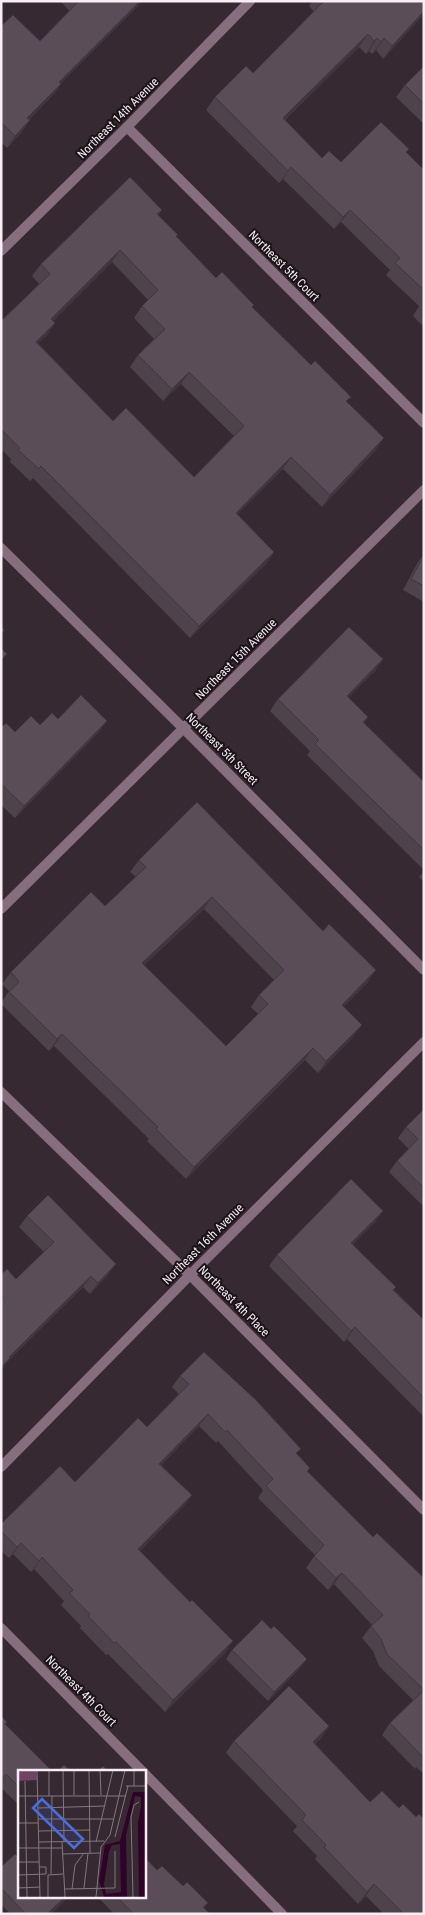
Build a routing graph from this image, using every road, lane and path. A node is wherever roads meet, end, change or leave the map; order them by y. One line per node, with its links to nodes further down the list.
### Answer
1 (250, 1): 2 (street, Northeast 14th Avenue)
2 (127, 127): 3 (street, Northeast 14th Avenue); 4 (street, Northeast 5th Court)
3 (1, 251)
4 (424, 423)
5 (424, 490): 7 (street, Northeast 15th Avenue)
6 (1, 548): 7 (street, Northeast 5th Street)
7 (183, 728): 8 (street, Northeast 15th Avenue); 9 (street, Northeast 5th Street)
8 (1, 909)
9 (424, 970)
10 (424, 1042): 12 (street, Northeast 16th Avenue)
11 (1, 1092): 12 (street, Northeast 4th Place)
12 (190, 1275): 13 (street, Northeast 16th Avenue); 14 (street, Northeast 4th Place)
13 (1, 1467)
14 (424, 1510)
15 (1, 1628): 16 (street, Northeast 4th Court)
16 (141, 1770)
17 (145, 1774): 18 (street, Northeast 4th Court)
18 (282, 1914)

